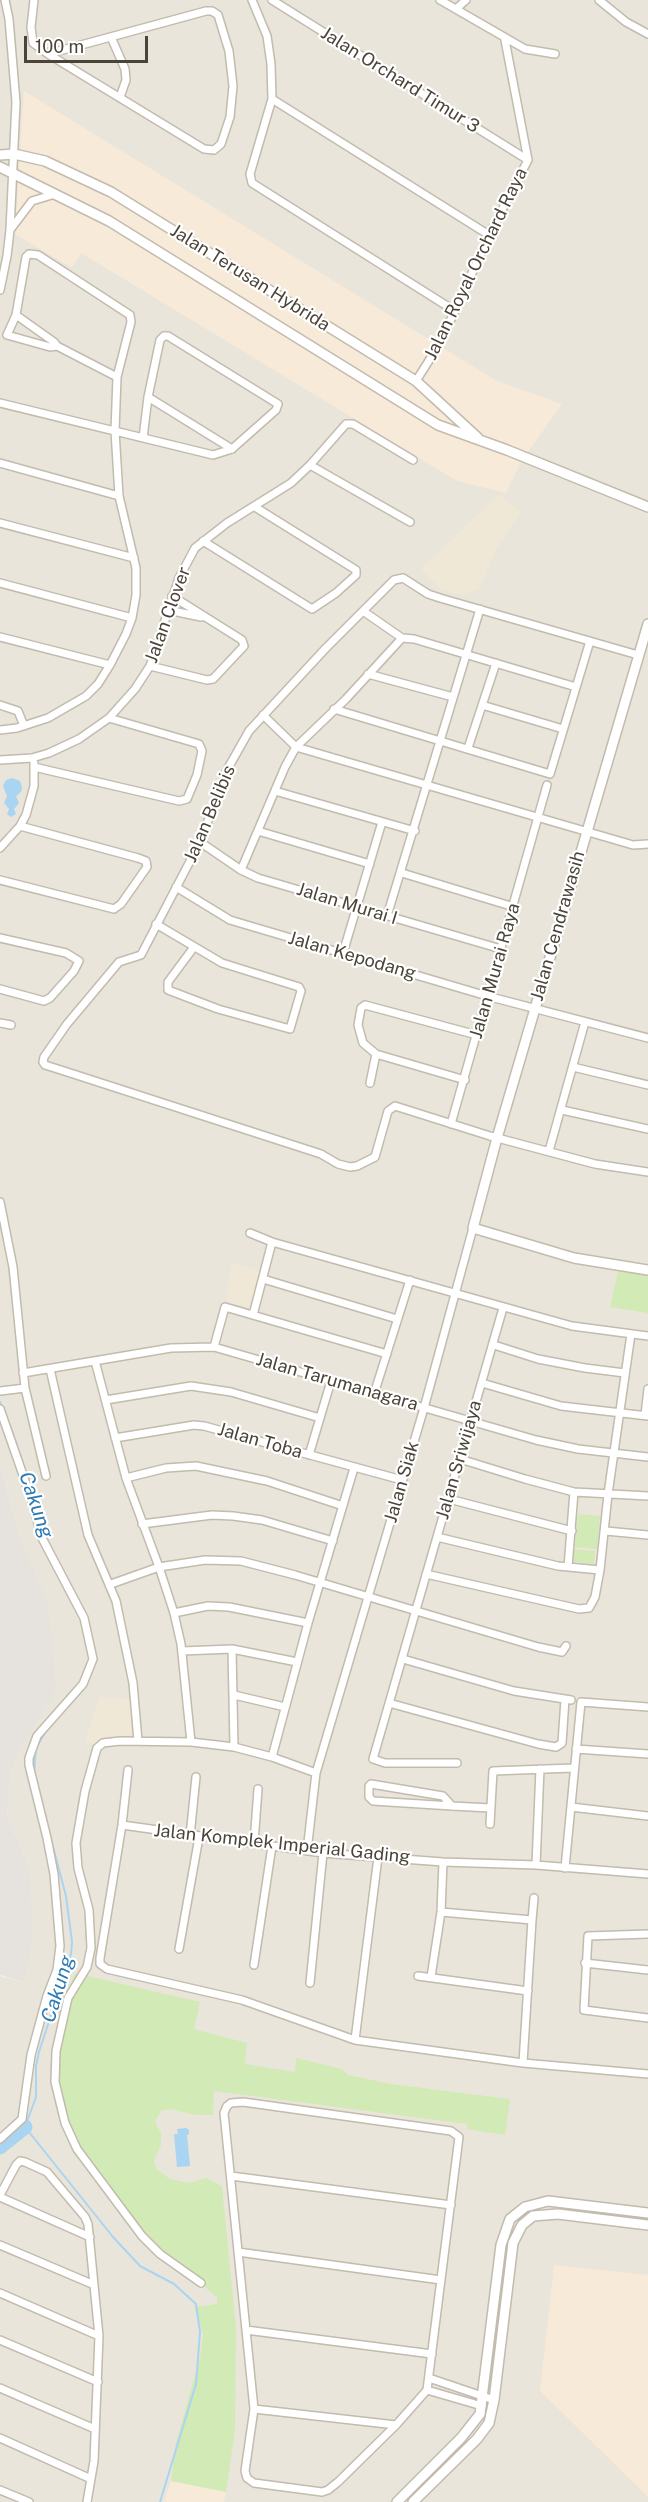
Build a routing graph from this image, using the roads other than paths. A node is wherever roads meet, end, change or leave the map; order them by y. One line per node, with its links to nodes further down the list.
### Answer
1 (5, 0): 16 (street)
2 (34, 0): 12 (street)
3 (252, 0): 15 (street)
4 (272, 0): 18 (street, Jalan Orchard Timur 3)
5 (440, 0): 8 (street)
6 (466, 0): 8 (street)
7 (599, 0): 9 (street)
8 (456, 9): 11 (street)
9 (648, 34)
10 (111, 37): 12 (street); 14 (street); 14 (street)
11 (505, 40): 13 (street); 18 (street, Jalan Royal Orchard Raya)
12 (48, 54): 14 (street)
13 (555, 54)
14 (120, 98)
15 (272, 99): 23 (street); 25 (street)
16 (14, 154): 17 (street, Jalan Terusan Hybrida); 20 (street); 29 (street, Jalan Terusan Hybrida)
17 (0, 155)
18 (528, 159): 23 (street, Jalan Royal Orchard Raya)
19 (0, 167): 20 (street, Jalan Terusan Hybrida)
20 (14, 173): 21 (street, Jalan Terusan Hybrida); 22 (street)
21 (55, 195): 22 (street); 34 (street, Jalan Terusan Hybrida)
22 (10, 230): 24 (street)
23 (489, 235): 25 (street, Jalan Royal Orchard Raya)
24 (0, 290)
25 (455, 311): 29 (street, Jalan Royal Orchard Raya)
26 (16, 315): 27 (street); 27 (street); 28 (street)
27 (57, 346): 28 (street)
28 (117, 376): 32 (street)
29 (416, 381): 34 (street, Jalan Terusan Hybrida)
30 (148, 397): 33 (street); 35 (street); 35 (street)
31 (0, 403): 32 (street)
32 (115, 431): 33 (street); 39 (street)
33 (142, 438): 35 (street)
34 (480, 440): 41 (street, Jalan Terusan Hybrida)
35 (232, 450)
36 (413, 460): 38 (street, Jalan Clover)
37 (0, 463): 39 (street)
38 (310, 465): 40 (street, Jalan Clover); 42 (street)
39 (119, 496): 45 (street)
40 (255, 507): 44 (street, Jalan Clover); 44 (street)
41 (648, 507)
42 (410, 522)
43 (0, 523): 45 (street)
44 (203, 541): 47 (street, Jalan Clover)
45 (134, 558): 51 (street)
46 (0, 583): 51 (street)
47 (172, 596): 49 (street, Jalan Clover); 52 (street)
48 (480, 609): 50 (street, Jalan Belibis); 56 (street); 57 (street)
49 (168, 610): 52 (street); 61 (street, Jalan Clover)
50 (363, 610): 55 (street); 68 (street, Jalan Belibis)
51 (132, 618): 60 (street)
52 (208, 619): 61 (street)
53 (648, 624): 58 (street, Jalan Cendrawasih)
54 (0, 638): 60 (street)
55 (402, 638): 57 (street); 62 (street)
56 (590, 641): 58 (street); 63 (street)
57 (465, 654): 59 (street); 64 (street)
58 (638, 655): 87 (street, Jalan Cendrawasih)
59 (495, 663): 63 (street); 66 (street)
60 (110, 665): 70 (street)
61 (150, 666): 69 (street, Jalan Clover)
62 (368, 674): 64 (street); 67 (street)
63 (576, 687): 71 (street)
64 (453, 697): 73 (street)
65 (0, 705): 70 (street)
66 (482, 705): 71 (street); 75 (street)
67 (334, 709): 73 (street); 74 (street)
68 (263, 715): 74 (street); 88 (street, Jalan Belibis)
69 (109, 718): 76 (street, Jalan Clover); 78 (street)
70 (24, 726): 72 (street)
71 (563, 729): 75 (street)
72 (0, 730)
73 (441, 741): 75 (street); 80 (street)
74 (296, 747): 80 (street); 81 (street)
75 (468, 748)
76 (32, 758): 77 (street, Jalan Clover); 78 (street)
77 (0, 760)
78 (34, 767): 84 (street)
79 (548, 784): 82 (street, Jalan Murai Raya)
80 (427, 786): 82 (street); 86 (street)
81 (275, 791): 83 (street); 85 (street)
82 (538, 817): 87 (street); 96 (street, Jalan Murai Raya)
83 (382, 822): 86 (street); 91 (street)
84 (20, 826): 90 (street); 94 (street)
85 (258, 831): 91 (street); 92 (street)
86 (415, 831): 93 (street)
87 (586, 831): 89 (street); 106 (street, Jalan Cendrawasih)
88 (200, 842): 92 (street, Jalan Murai I); 95 (street, Jalan Belibis)
89 (648, 844)
90 (0, 848)
91 (370, 864): 97 (street)
92 (241, 870): 97 (street, Jalan Murai I)
93 (402, 873): 96 (street); 98 (street)
94 (0, 880)
95 (176, 887): 99 (street, Jalan Belibis); 103 (street, Jalan Kepodang)
96 (514, 906): 102 (street, Jalan Murai Raya)
97 (358, 908): 98 (street, Jalan Murai I); 103 (street)
98 (387, 916): 102 (street, Jalan Murai I)
99 (156, 924): 101 (street); 118 (street, Jalan Belibis)
100 (0, 938): 104 (street)
101 (194, 947): 101 (street)
102 (501, 949): 105 (street, Jalan Murai Raya)
103 (343, 953): 105 (street, Jalan Kepodang)
104 (0, 989)
105 (487, 996): 106 (street, Jalan Kepodang); 110 (street, Jalan Murai Raya)
106 (534, 1009): 107 (street, Jalan Kepodang); 120 (street, Jalan Cendrawasih)
107 (585, 1022): 111 (street, Jalan Kepodang); 113 (street)
108 (0, 1023): 109 (street)
109 (11, 1025)
110 (477, 1035): 112 (street); 114 (street, Jalan Murai Raya)
111 (648, 1038)
112 (376, 1054): 114 (street); 115 (street)
113 (573, 1067): 116 (street); 117 (street)
114 (465, 1080): 118 (street, Jalan Murai Raya)
115 (370, 1083)
116 (648, 1085)
117 (562, 1110): 119 (street); 121 (street)
118 (451, 1125): 120 (street)
119 (648, 1129)
120 (497, 1138): 121 (street); 124 (street, Jalan Cendrawasih)
121 (549, 1151): 122 (street)
122 (648, 1172)
123 (0, 1202): 141 (street)
124 (473, 1228): 127 (street); 130 (street, Jalan Siak)
125 (250, 1233): 126 (street)
126 (272, 1242): 128 (street); 129 (street)
127 (648, 1270)
128 (264, 1280): 132 (street); 133 (street)
129 (410, 1280): 130 (street); 133 (street)
130 (456, 1294): 131 (street); 150 (street, Jalan Siak)
131 (503, 1308): 134 (street); 136 (street, Jalan Sriwijaya)
132 (253, 1315): 137 (street); 138 (street)
133 (397, 1319): 138 (street)
134 (631, 1334): 135 (street); 142 (street)
135 (648, 1336)
136 (494, 1345): 142 (street); 144 (street, Jalan Sriwijaya)
137 (214, 1347): 139 (street, Jalan Tarumanagara); 143 (street, Jalan Tarumanagara)
138 (387, 1354): 148 (street)
139 (95, 1362): 140 (street, Jalan Tarumanagara); 149 (street)
140 (50, 1369): 141 (street, Jalan Tarumanagara); 181 (street)
141 (23, 1373): 145 (street)
142 (625, 1373): 152 (street)
143 (331, 1381): 148 (street, Jalan Tarumanagara); 154 (street)
144 (482, 1383): 152 (street); 155 (street, Jalan Sriwijaya)
145 (25, 1388): 147 (street); 162 (street)
146 (648, 1389): 153 (street)
147 (0, 1391)
148 (374, 1394): 150 (street, Jalan Tarumanagara)
149 (106, 1400): 154 (street); 156 (street)
150 (424, 1408): 155 (street, Jalan Tarumanagara); 164 (street, Jalan Siak)
151 (0, 1409): 241 (street)
152 (620, 1412): 153 (street); 157 (street)
153 (646, 1415)
154 (320, 1418): 158 (street)
155 (471, 1421): 157 (street, Jalan Tarumanagara); 160 (street, Jalan Sriwijaya)
156 (116, 1438): 158 (street, Jalan Toba); 163 (street)
157 (614, 1453): 159 (street, Jalan Tarumanagara); 166 (street)
158 (309, 1455): 161 (street, Jalan Toba)
159 (648, 1457)
160 (460, 1459): 165 (street); 168 (street, Jalan Sriwijaya)
161 (354, 1468): 164 (street, Jalan Toba); 169 (street)
162 (46, 1476)
163 (126, 1478): 169 (street); 170 (street)
164 (402, 1480): 182 (street, Jalan Siak)
165 (574, 1491): 166 (street); 171 (street)
166 (608, 1494): 167 (street); 172 (street)
167 (648, 1496)
168 (449, 1499): 171 (street); 174 (street, Jalan Sriwijaya)
169 (343, 1506): 175 (street)
170 (142, 1524): 175 (street); 176 (street)
171 (572, 1531): 177 (street)
172 (606, 1531): 173 (street); 178 (street)
173 (648, 1535)
174 (437, 1537): 177 (street); 179 (street, Jalan Sriwijaya)
175 (333, 1541): 180 (street)
176 (159, 1567): 180 (street); 181 (street); 184 (street)
177 (568, 1567): 178 (street)
178 (600, 1570): 179 (street)
179 (426, 1574): 183 (street, Jalan Sriwijaya)
180 (321, 1583): 182 (street); 185 (street)
181 (111, 1584): 195 (street)
182 (369, 1597): 183 (street); 205 (street, Jalan Siak)
183 (416, 1611): 186 (street); 189 (street, Jalan Sriwijaya)
184 (174, 1613): 185 (street); 188 (street)
185 (308, 1623): 190 (street)
186 (566, 1646)
187 (232, 1649): 188 (street); 190 (street); 191 (street)
188 (182, 1651): 196 (street)
189 (403, 1659): 192 (street, Jalan Sriwijaya); 192 (street)
190 (297, 1662): 193 (street)
191 (234, 1695): 193 (street); 197 (street)
192 (389, 1703): 201 (street, Jalan Sriwijaya)
193 (285, 1707): 200 (street)
194 (648, 1707): 198 (street)
195 (138, 1741): 196 (street); 252 (street)
196 (191, 1742): 197 (street)
197 (234, 1747): 200 (street)
198 (576, 1749): 199 (street); 202 (street)
199 (648, 1754)
200 (272, 1757): 205 (street)
201 (457, 1763)
202 (573, 1768): 203 (street); 209 (street)
203 (540, 1769): 210 (street); 222 (street)
204 (128, 1770): 213 (street)
205 (316, 1773): 218 (street, Jalan Siak)
206 (196, 1777): 214 (street)
207 (258, 1788): 216 (street)
208 (452, 1806): 208 (street); 210 (street)
209 (571, 1807): 211 (street); 223 (street)
210 (490, 1808): 212 (street)
211 (648, 1816)
212 (490, 1824)
213 (122, 1825): 214 (street, Jalan Komplek Imperial Gading); 238 (street)
214 (190, 1836): 215 (street, Jalan Komplek Imperial Gading)
215 (199, 1837): 216 (street, Jalan Komplek Imperial Gading); 229 (street)
216 (254, 1843): 217 (street, Jalan Komplek Imperial Gading)
217 (272, 1846): 218 (street, Jalan Komplek Imperial Gading); 231 (street)
218 (307, 1851): 219 (street, Jalan Komplek Imperial Gading)
219 (323, 1852): 220 (street, Jalan Komplek Imperial Gading); 235 (street)
220 (378, 1857): 221 (street, Jalan Komplek Imperial Gading); 238 (street)
221 (443, 1862): 222 (street, Jalan Komplek Imperial Gading); 226 (street)
222 (536, 1865): 223 (street, Jalan Komplek Imperial Gading)
223 (566, 1868): 224 (street, Jalan Komplek Imperial Gading)
224 (648, 1874)
225 (534, 1898): 227 (street)
226 (441, 1912): 227 (street); 234 (street)
227 (532, 1920): 236 (street)
228 (648, 1934): 230 (street)
229 (179, 1949)
230 (585, 1963): 232 (street); 237 (street)
231 (254, 1965)
232 (648, 1970)
233 (418, 1976): 234 (street)
234 (430, 1977): 236 (street)
235 (310, 1983)
236 (528, 1991): 239 (street)
237 (648, 2018)
238 (355, 2040): 239 (street)
239 (523, 2063): 240 (street)
240 (648, 2074)
241 (0, 2139)
242 (231, 2176): 244 (street); 244 (street); 249 (street)
243 (0, 2196): 247 (street); 247 (street)
244 (451, 2205): 250 (street)
245 (648, 2213): 251 (street)
246 (648, 2225): 253 (street)
247 (90, 2237): 254 (street)
248 (0, 2245): 254 (street)
249 (238, 2252): 250 (street); 256 (street)
250 (441, 2280): 259 (street)
251 (496, 2281): 253 (street); 265 (street)
252 (201, 2283)
253 (508, 2283): 264 (street)
254 (92, 2284): 257 (street)
255 (0, 2293): 257 (street)
256 (246, 2330): 259 (street); 266 (street)
257 (99, 2336): 261 (street)
258 (0, 2340): 261 (street)
259 (432, 2354): 260 (street)
260 (429, 2378): 263 (street); 265 (street)
261 (98, 2382): 268 (street)
262 (0, 2388): 268 (street)
263 (427, 2390): 265 (street); 267 (street)
264 (494, 2400): 265 (street); 275 (street)
265 (483, 2401): 274 (street)
266 (254, 2409): 267 (street); 267 (street)
267 (396, 2425)
268 (95, 2429): 270 (street)
269 (0, 2438): 270 (street)
270 (91, 2479): 273 (street)
271 (0, 2490): 272 (street)
272 (28, 2502)
273 (87, 2502)
274 (397, 2502)
275 (413, 2502)

